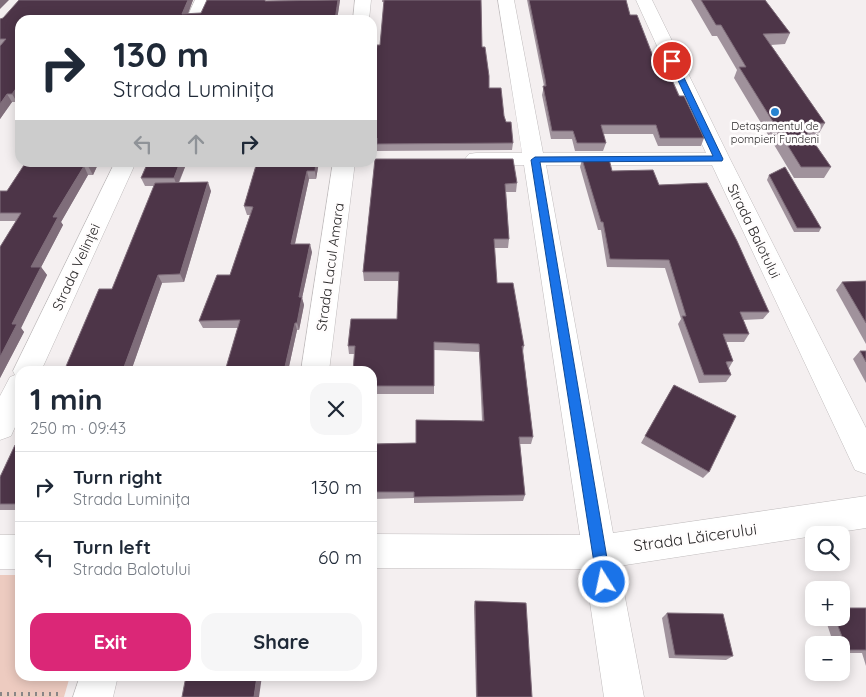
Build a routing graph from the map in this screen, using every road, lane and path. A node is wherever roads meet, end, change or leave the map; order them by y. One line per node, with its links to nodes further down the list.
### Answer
1 (203, 0): 5 (street)
2 (363, 0): 6 (street)
3 (506, 0): 9 (street)
4 (644, 0): 7 (street, Strada Balotului)
5 (196, 15)
6 (362, 15)
7 (719, 159): 9 (street); 16 (street, Strada Balotului)
8 (460, 160): 9 (street)
9 (535, 160): 21 (street)
10 (124, 167): 12 (street, Strada Velinței)
11 (343, 167): 13 (street, Strada Lacul Amara)
12 (29, 366)
13 (317, 366)
14 (15, 396): 15 (street)
15 (0, 427)
16 (866, 460)
17 (866, 512): 21 (street, Strada Lăicerului)
18 (0, 552): 19 (street)
19 (15, 552)
20 (377, 552): 21 (street, Strada Lăicerului)
21 (598, 552): 25 (street)
22 (94, 681): 23 (street)
23 (79, 695): 24 (path)
24 (0, 696)
25 (624, 697)

